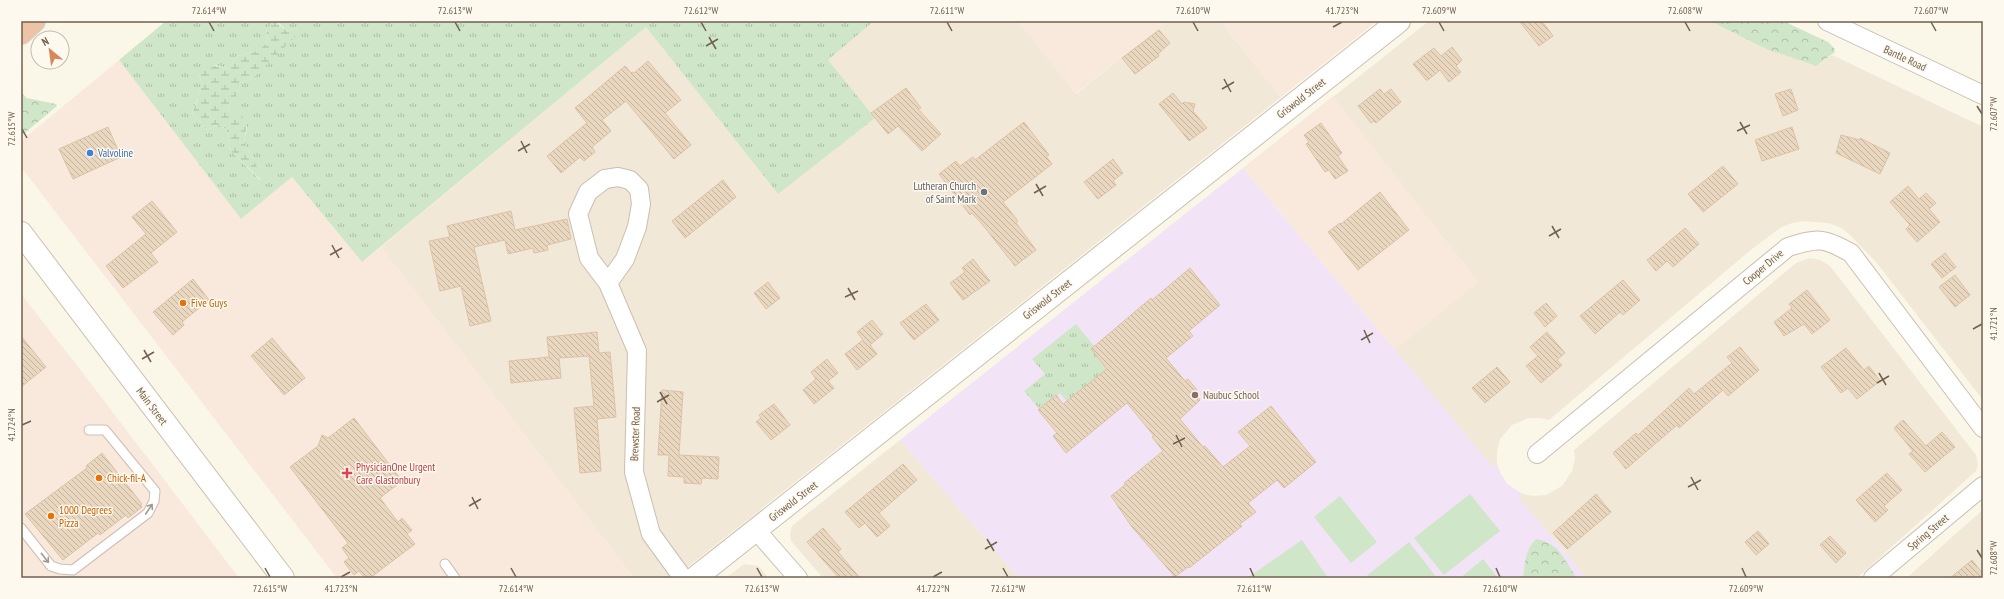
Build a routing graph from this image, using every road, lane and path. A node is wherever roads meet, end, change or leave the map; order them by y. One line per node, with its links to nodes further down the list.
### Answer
1 (34, 21): 4 (highway)
2 (1399, 21): 13 (main road, Griswold Street)
3 (1827, 21): 5 (street, Bantle Road)
4 (21, 33)
5 (1983, 95)
6 (21, 233): 15 (main road, Main Street)
7 (608, 283): 7 (street, Brewster Road); 17 (street, Brewster Road)
8 (1983, 428): 10 (street, Cooper Drive)
9 (89, 430): 12 (lane, one-way to 9)
10 (1537, 454)
11 (1983, 486): 20 (street, Spring Street)
12 (21, 528)
13 (756, 530): 18 (main road, Griswold Street); 19 (street)
14 (444, 564): 16 (lane)
15 (284, 578)
16 (455, 578)
17 (683, 578)
18 (695, 578)
19 (798, 578)
20 (1873, 578)

